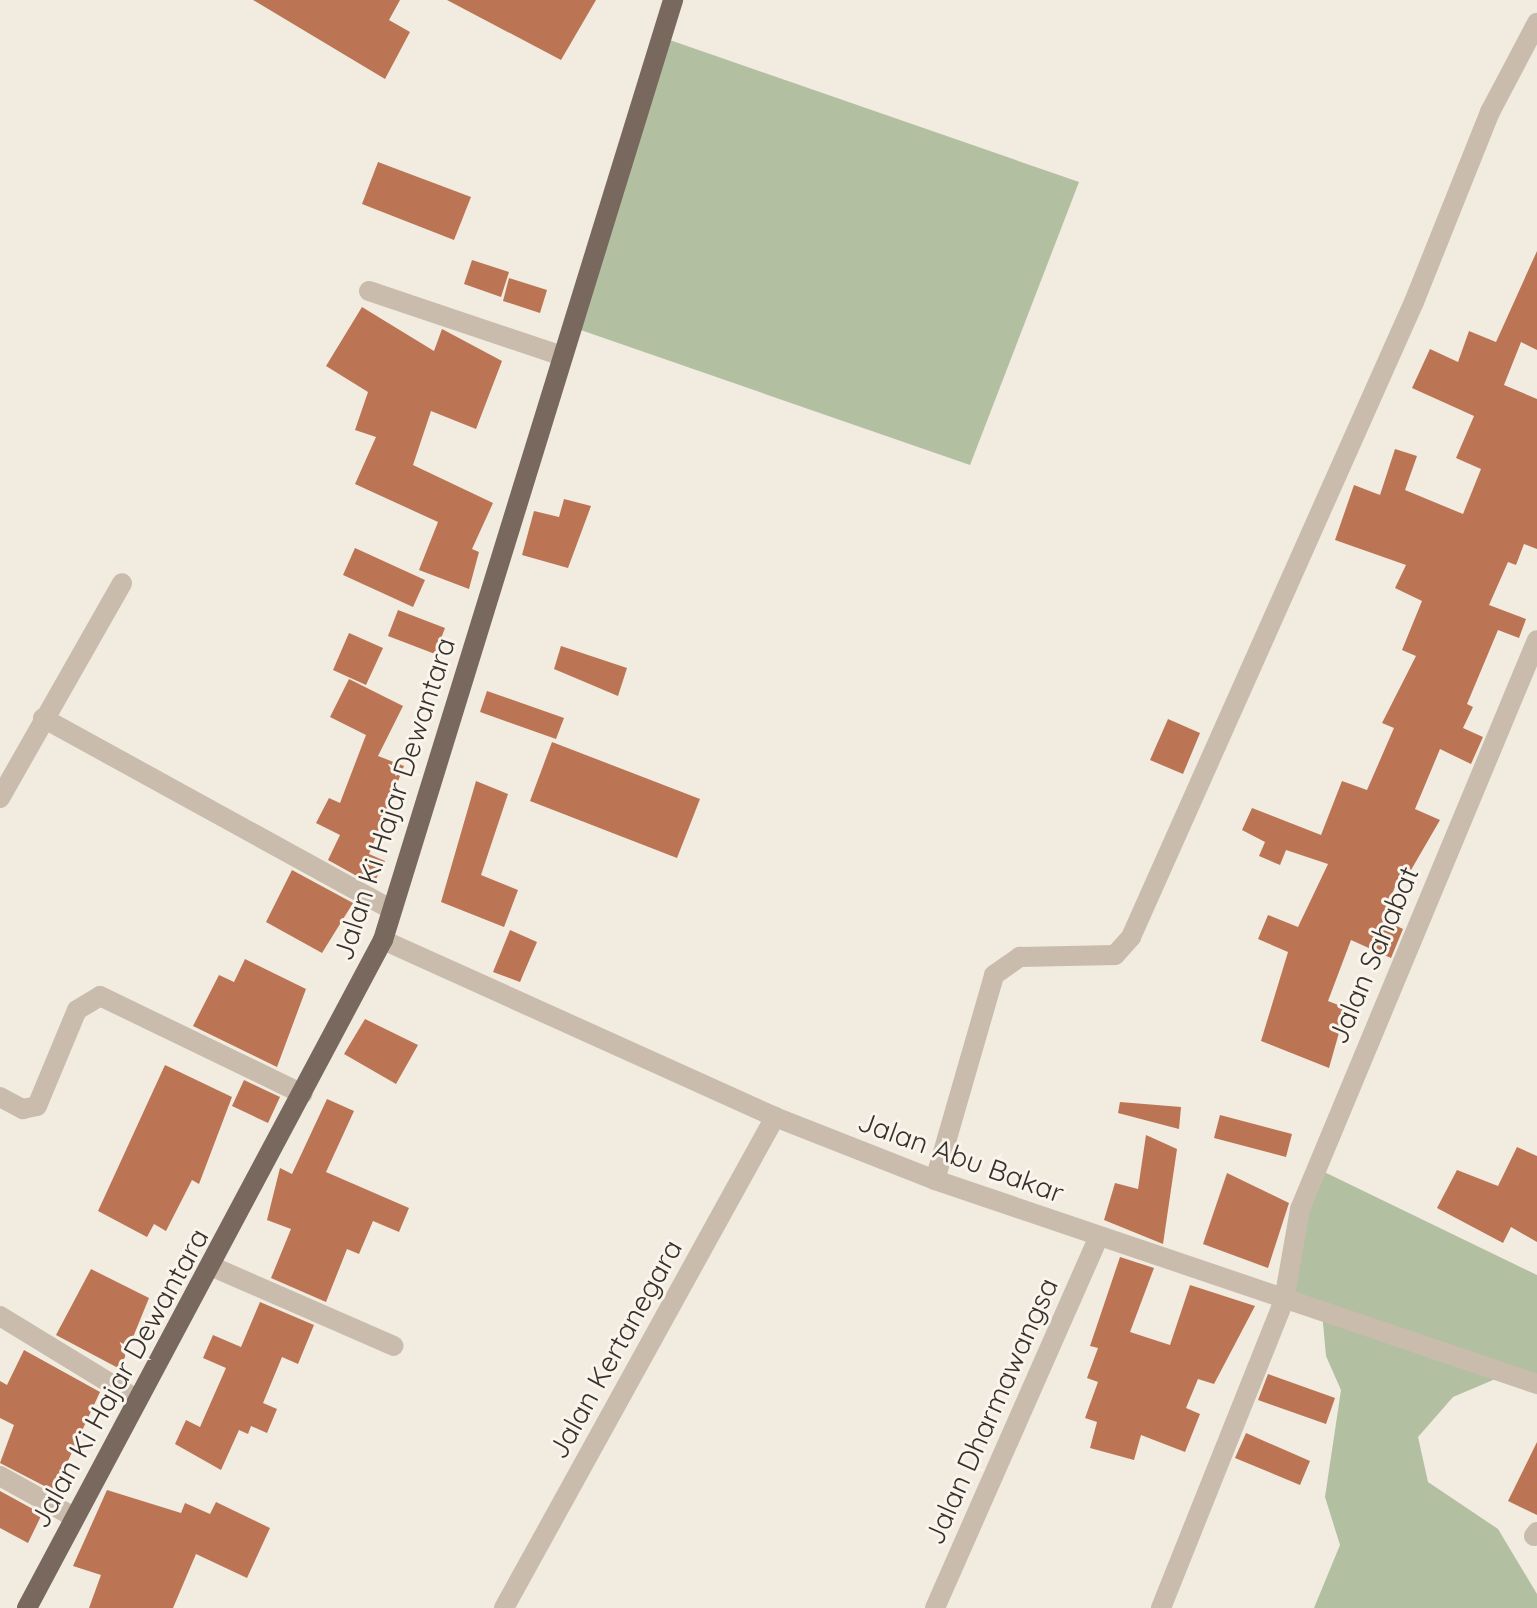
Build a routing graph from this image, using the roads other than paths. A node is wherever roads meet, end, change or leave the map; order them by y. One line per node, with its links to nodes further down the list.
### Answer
1 (670, 1): 4 (main road, Jalan Ki Hajar Dewantara)
2 (1537, 23): 14 (street)
3 (369, 291): 4 (street)
4 (562, 356): 9 (main road, Jalan Ki Hajar Dewantara)
5 (122, 583): 7 (street)
6 (1537, 640): 17 (street, Jalan Sahabat)
7 (43, 718): 8 (street); 9 (street)
8 (0, 798)
9 (392, 910): 10 (main road, Jalan Ki Hajar Dewantara)
10 (383, 940): 11 (main road, Jalan Ki Hajar Dewantara); 13 (street, Jalan Abu Bakar)
11 (303, 1094): 12 (street); 16 (main road, Jalan Ki Hajar Dewantara)
12 (0, 1097)
13 (775, 1117): 14 (street, Jalan Abu Bakar); 25 (street, Jalan Kertanegara)
14 (935, 1180): 15 (street, Jalan Abu Bakar)
15 (1099, 1237): 17 (street, Jalan Abu Bakar); 26 (street, Jalan Dharmawangsa)
16 (213, 1267): 19 (street); 21 (main road, Jalan Ki Hajar Dewantara)
17 (1284, 1300): 20 (street, Jalan Abu Bakar); 27 (street, Jalan Sahabat)
18 (0, 1316): 21 (street)
19 (394, 1346)
20 (1537, 1384)
21 (136, 1399): 23 (main road, Jalan Ki Hajar Dewantara)
22 (0, 1476): 23 (street)
23 (74, 1517): 24 (main road, Jalan Ki Hajar Dewantara)
24 (27, 1608)
25 (504, 1608)
26 (935, 1608)
27 (1161, 1608)

